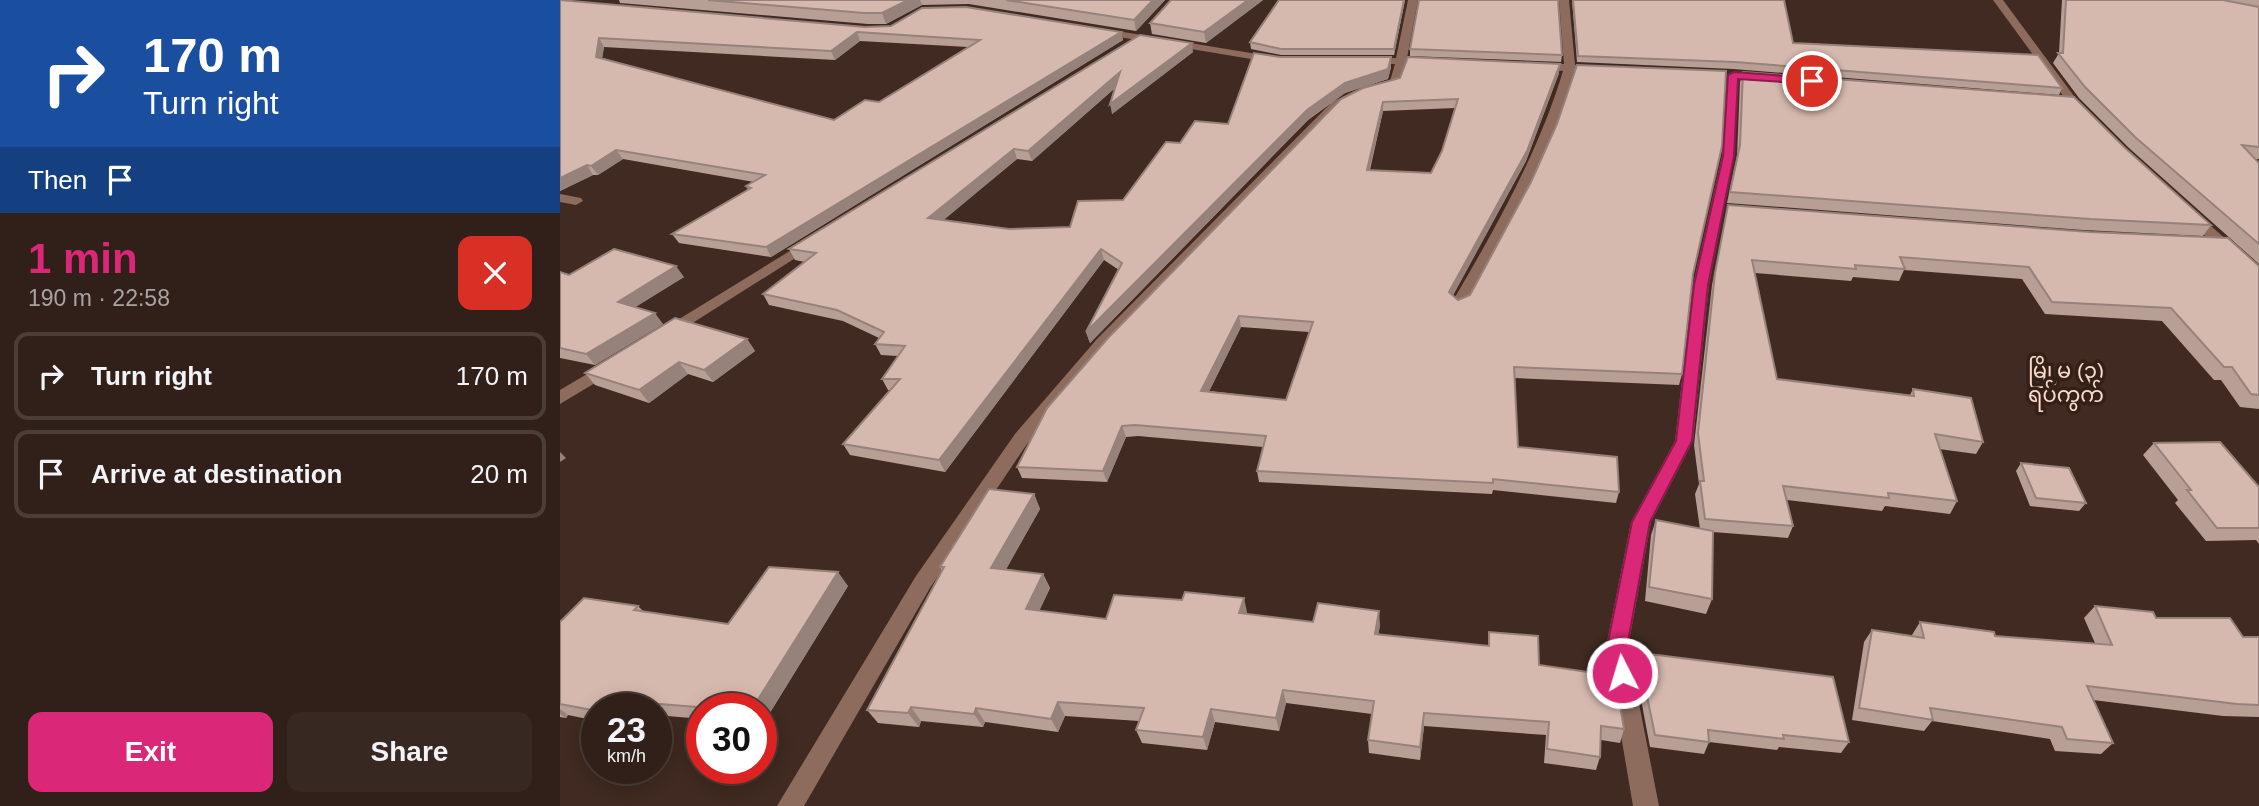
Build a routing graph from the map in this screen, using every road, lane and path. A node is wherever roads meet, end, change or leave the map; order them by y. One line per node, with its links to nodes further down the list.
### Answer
1 (1413, 0): 9 (street)
2 (1564, 0): 12 (street)
3 (1998, 0): 15 (street)
4 (1087, 29): 5 (street)
5 (1143, 33): 6 (street); 7 (street)
6 (1116, 52)
7 (1281, 61)
8 (1361, 61): 9 (street)
9 (1401, 61): 10 (street); 27 (street)
10 (1427, 62)
11 (1531, 66): 12 (street)
12 (1570, 67): 13 (street); 23 (street)
13 (1611, 69)
14 (1733, 76): 28 (street)
15 (2098, 127)
16 (560, 198): 17 (street)
17 (576, 201)
18 (2182, 207): 21 (street)
19 (821, 235): 24 (street)
20 (2193, 242): 21 (street)
21 (2221, 244): 22 (street)
22 (2259, 276)
23 (1459, 304)
24 (655, 339)
25 (619, 361): 26 (street)
26 (560, 398)
27 (790, 806)
28 (1646, 806)

